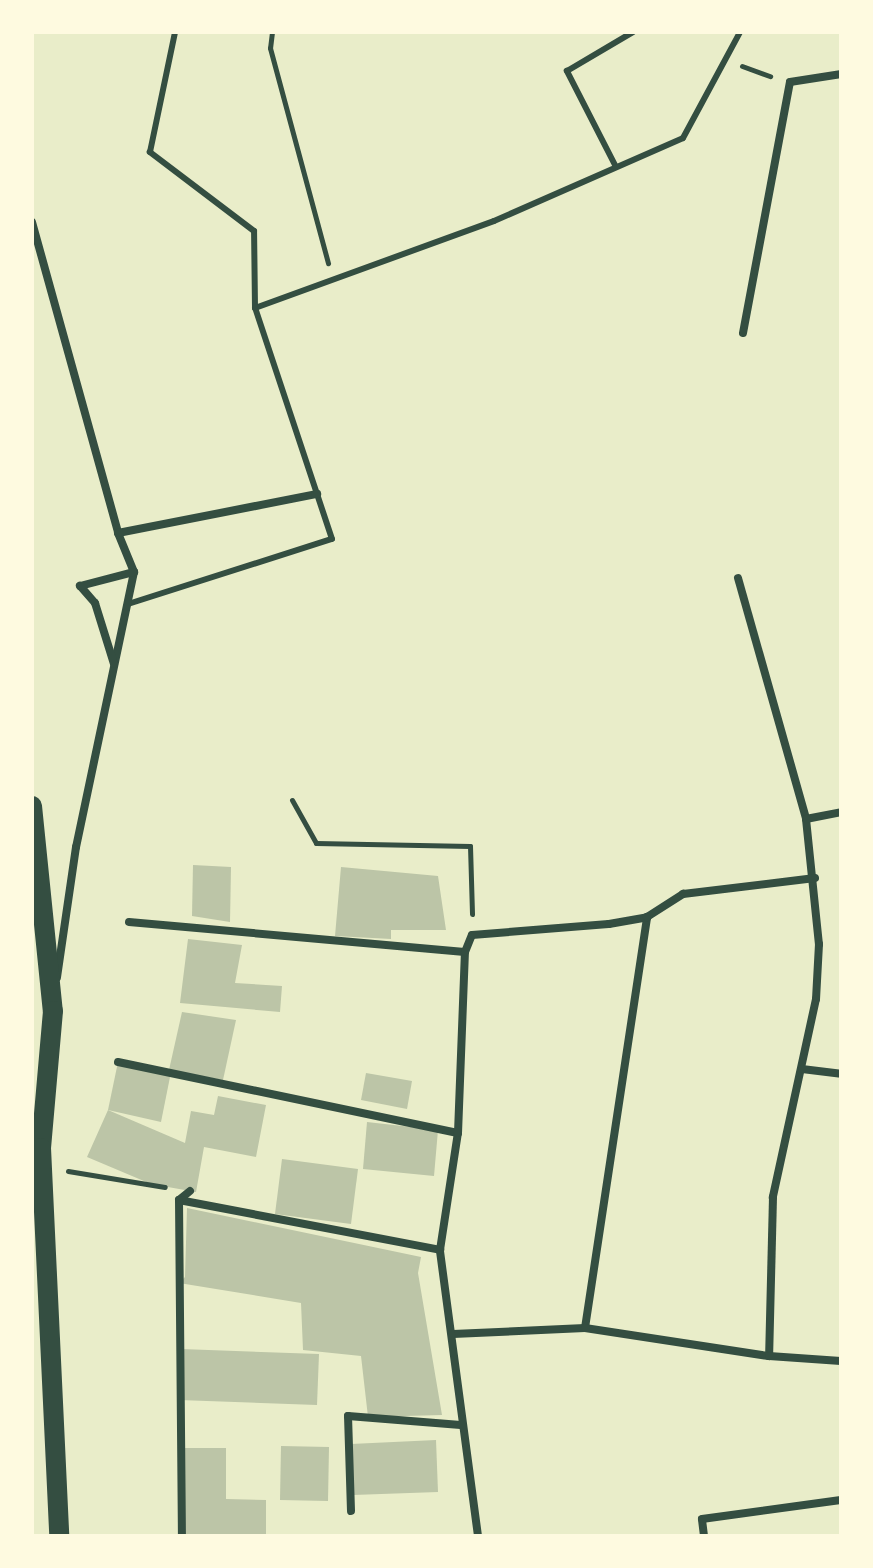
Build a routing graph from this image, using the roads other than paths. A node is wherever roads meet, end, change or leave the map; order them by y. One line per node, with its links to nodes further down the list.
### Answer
1 (175, 32): 7 (lane)
2 (633, 32): 5 (lane)
3 (740, 32): 5 (lane)
4 (841, 74): 8 (street)
5 (615, 165): 7 (lane)
6 (32, 222): 10 (street)
7 (255, 308): 9 (lane)
8 (743, 333)
9 (317, 494): 10 (street); 13 (lane)
10 (118, 533): 11 (street)
11 (134, 572): 13 (street); 14 (street)
12 (738, 578): 17 (street)
13 (128, 604): 14 (street)
14 (114, 666): 22 (street)
15 (32, 806): 22 (main road)
16 (841, 812): 17 (street)
17 (806, 819): 18 (street)
18 (815, 878): 19 (street); 24 (street)
19 (647, 917): 21 (street); 30 (street)
20 (129, 922): 21 (street)
21 (465, 952): 26 (street)
22 (53, 1011): 37 (main road)
23 (118, 1062): 26 (street)
24 (802, 1069): 25 (street); 32 (street)
25 (841, 1074)
26 (458, 1133): 29 (street)
27 (190, 1191): 28 (street)
28 (179, 1200): 29 (street); 38 (street)
29 (440, 1250): 31 (street)
30 (585, 1328): 31 (street); 32 (street)
31 (453, 1334): 34 (street)
32 (769, 1356): 33 (street)
33 (841, 1361)
34 (461, 1425): 36 (street); 39 (street)
35 (841, 1500): 40 (street)
36 (351, 1511)
37 (59, 1536)
38 (182, 1536)
39 (478, 1536)
40 (704, 1536)

